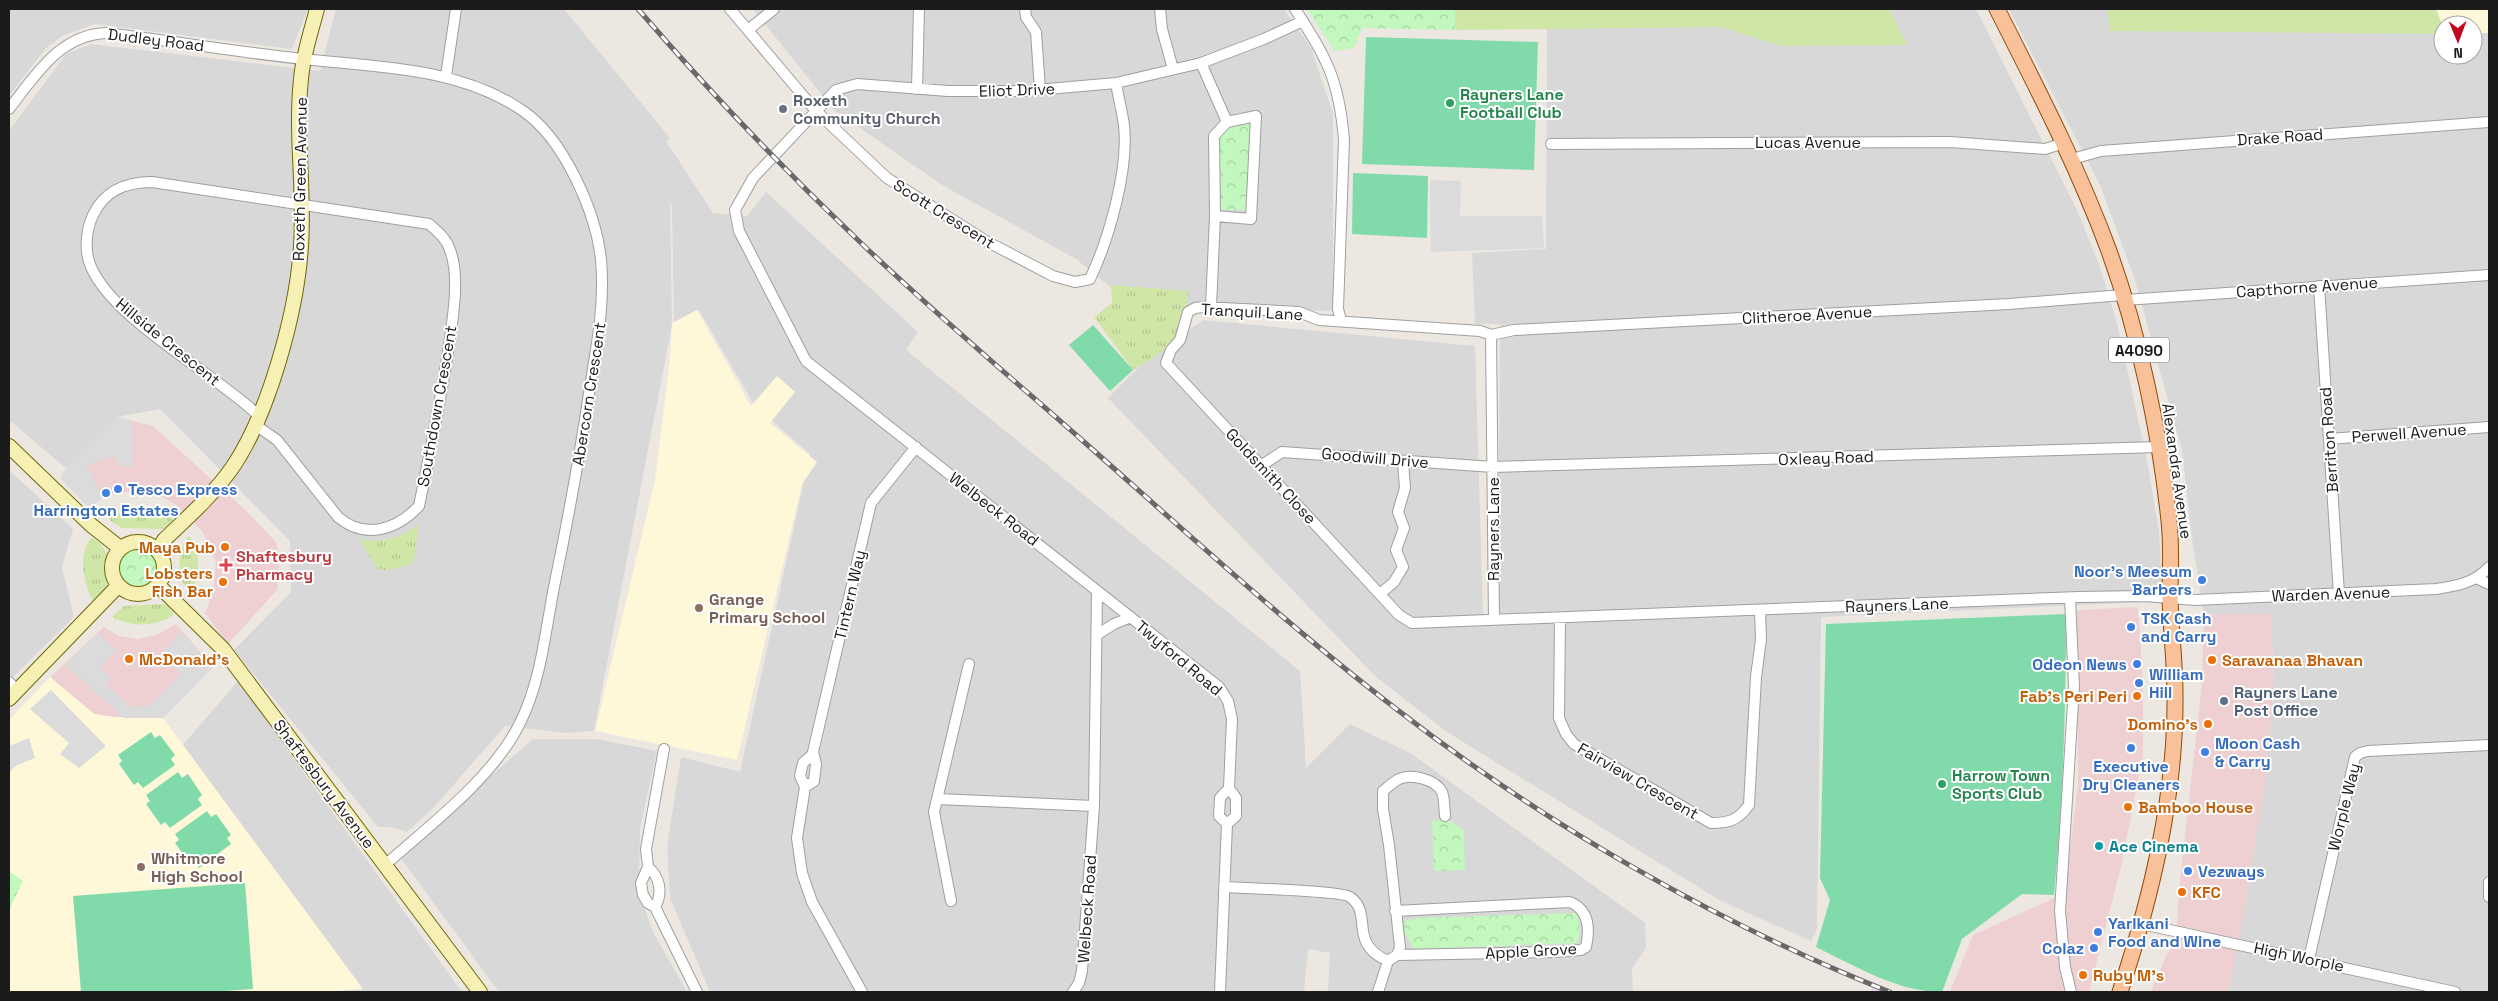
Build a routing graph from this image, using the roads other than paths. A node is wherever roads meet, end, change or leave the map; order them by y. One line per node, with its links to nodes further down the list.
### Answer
1 (317, 9): 12 (street, Roxeth Green Avenue)
2 (456, 9): 15 (street)
3 (730, 9): 11 (street, Scott Crescent)
4 (774, 9): 11 (street)
5 (919, 9): 17 (street)
6 (1025, 9): 18 (street)
7 (1160, 9): 14 (street)
8 (1296, 9): 10 (street)
9 (1997, 9): 23 (main road, Alexandra Avenue / A4090)
10 (1303, 21): 13 (street, Eliot Drive); 32 (street)
11 (748, 30): 20 (street, Scott Crescent)
12 (305, 59): 15 (street, Abercorn Crescent); 19 (street, Dudley Road); 26 (street, Roxeth Green Avenue)
13 (1201, 63): 14 (street, Eliot Drive); 21 (street)
14 (1173, 69): 16 (street, Eliot Drive)
15 (446, 76): 72 (street, Abercorn Crescent)
16 (1116, 82): 18 (street, Eliot Drive); 20 (street, Scott Crescent)
17 (917, 89): 18 (street, Eliot Drive); 20 (street, Eliot Drive)
18 (1040, 90)
19 (9, 109)
20 (816, 111): 39 (street, Welbeck Road)
21 (1227, 122): 27 (street); 27 (street)
22 (2489, 122): 25 (street, Drake Road)
23 (2064, 143): 24 (street, Lucas Avenue); 25 (main road, Alexandra Avenue / A4090)
24 (1551, 144)
25 (2072, 159): 30 (main road, Alexandra Avenue / A4090)
26 (302, 204): 35 (street, Roxeth Green Avenue); 35 (street, Hillside Crescent); 35 (street, Southdown Crescent)
27 (1215, 216): 31 (street)
28 (2489, 275): 29 (street, Capthorne Avenue)
29 (2319, 286): 30 (street, Capthorne Avenue); 37 (street, Berriton Road)
30 (2124, 297): 33 (street, Clitheroe Avenue); 40 (main road, Alexandra Avenue / A4090)
31 (1211, 307): 32 (street, Tranquil Lane); 34 (street, Tranquil Lane)
32 (1342, 320): 33 (street)
33 (1491, 335): 43 (street, Rayners Lane)
34 (1166, 363): 42 (street, Goldsmith Close)
35 (256, 419): 45 (street, Roxeth Green Avenue)
36 (2489, 427): 37 (street, Perwell Avenue)
37 (2329, 439): 53 (street, Berriton Road)
38 (9, 446): 44 (street)
39 (916, 447): 52 (street, Welbeck Road); 65 (street, Tintern Way)
40 (2158, 447): 43 (street, Oxleay Road); 55 (main road, Alexandra Avenue / A4090)
41 (1403, 462): 42 (street, Goodwill Drive); 43 (street, Goodwill Drive); 51 (street)
42 (1262, 465): 51 (street, Goldsmith Close)
43 (1493, 467): 59 (street, Rayners Lane)
44 (120, 548): 45 (street); 50 (street)
45 (158, 550): 49 (street)
46 (2489, 567): 47 (street, Warden Avenue)
47 (2476, 578): 48 (street); 53 (street, Warden Avenue)
48 (2489, 584)
49 (158, 585): 50 (street); 72 (street, Shaftesbury Avenue)
50 (118, 586): 62 (street)
51 (1378, 591): 59 (street, Goldsmith Close)
52 (1097, 592): 57 (street, Twyford Road); 60 (street, Welbeck Road)
53 (2339, 594): 55 (street, Warden Avenue)
54 (2070, 598): 55 (street, Rayners Lane); 56 (street, Rayners Lane); 89 (street)
55 (2170, 598): 80 (main road, Alexandra Avenue / A4090)
56 (1760, 611): 58 (street, Rayners Lane); 58 (street, Fairview Crescent)
57 (1131, 617): 60 (street, Twyford Road); 67 (street, Twyford Road)
58 (1560, 618): 59 (street, Rayners Lane)
59 (1494, 620)
60 (1098, 634): 69 (street, Welbeck Road)
61 (969, 664): 68 (street)
62 (12, 690)
63 (2489, 745): 82 (street, Worple Way)
64 (664, 748): 73 (street)
65 (812, 756): 66 (street, Tintern Way); 66 (street, Tintern Way)
66 (805, 787): 85 (street, Tintern Way)
67 (1229, 788): 71 (street, Twyford Road); 71 (street, Twyford Road)
68 (938, 799): 69 (street); 77 (street)
69 (1094, 806): 86 (street, Welbeck Road)
70 (1445, 816): 79 (street)
71 (1227, 824): 75 (street, Twyford Road)
72 (385, 865): 83 (street, Shaftesbury Avenue)
73 (648, 867): 78 (street); 78 (street)
74 (2489, 882): 76 (street)
75 (1224, 887): 81 (street); 87 (street, Twyford Road)
76 (2489, 897)
77 (951, 901)
78 (655, 907): 84 (street)
79 (1395, 912): 81 (street); 81 (street, Apple Grove)
80 (2142, 924): 82 (street, High Worple); 90 (main road, Alexandra Avenue / A4090)
81 (1393, 958): 88 (street)
82 (2309, 959): 91 (street, High Worple)
83 (480, 992)
84 (696, 992)
85 (862, 992)
86 (1073, 992)
87 (1220, 992)
88 (1378, 992)
89 (2070, 992)
90 (2120, 992)
91 (2455, 992)

